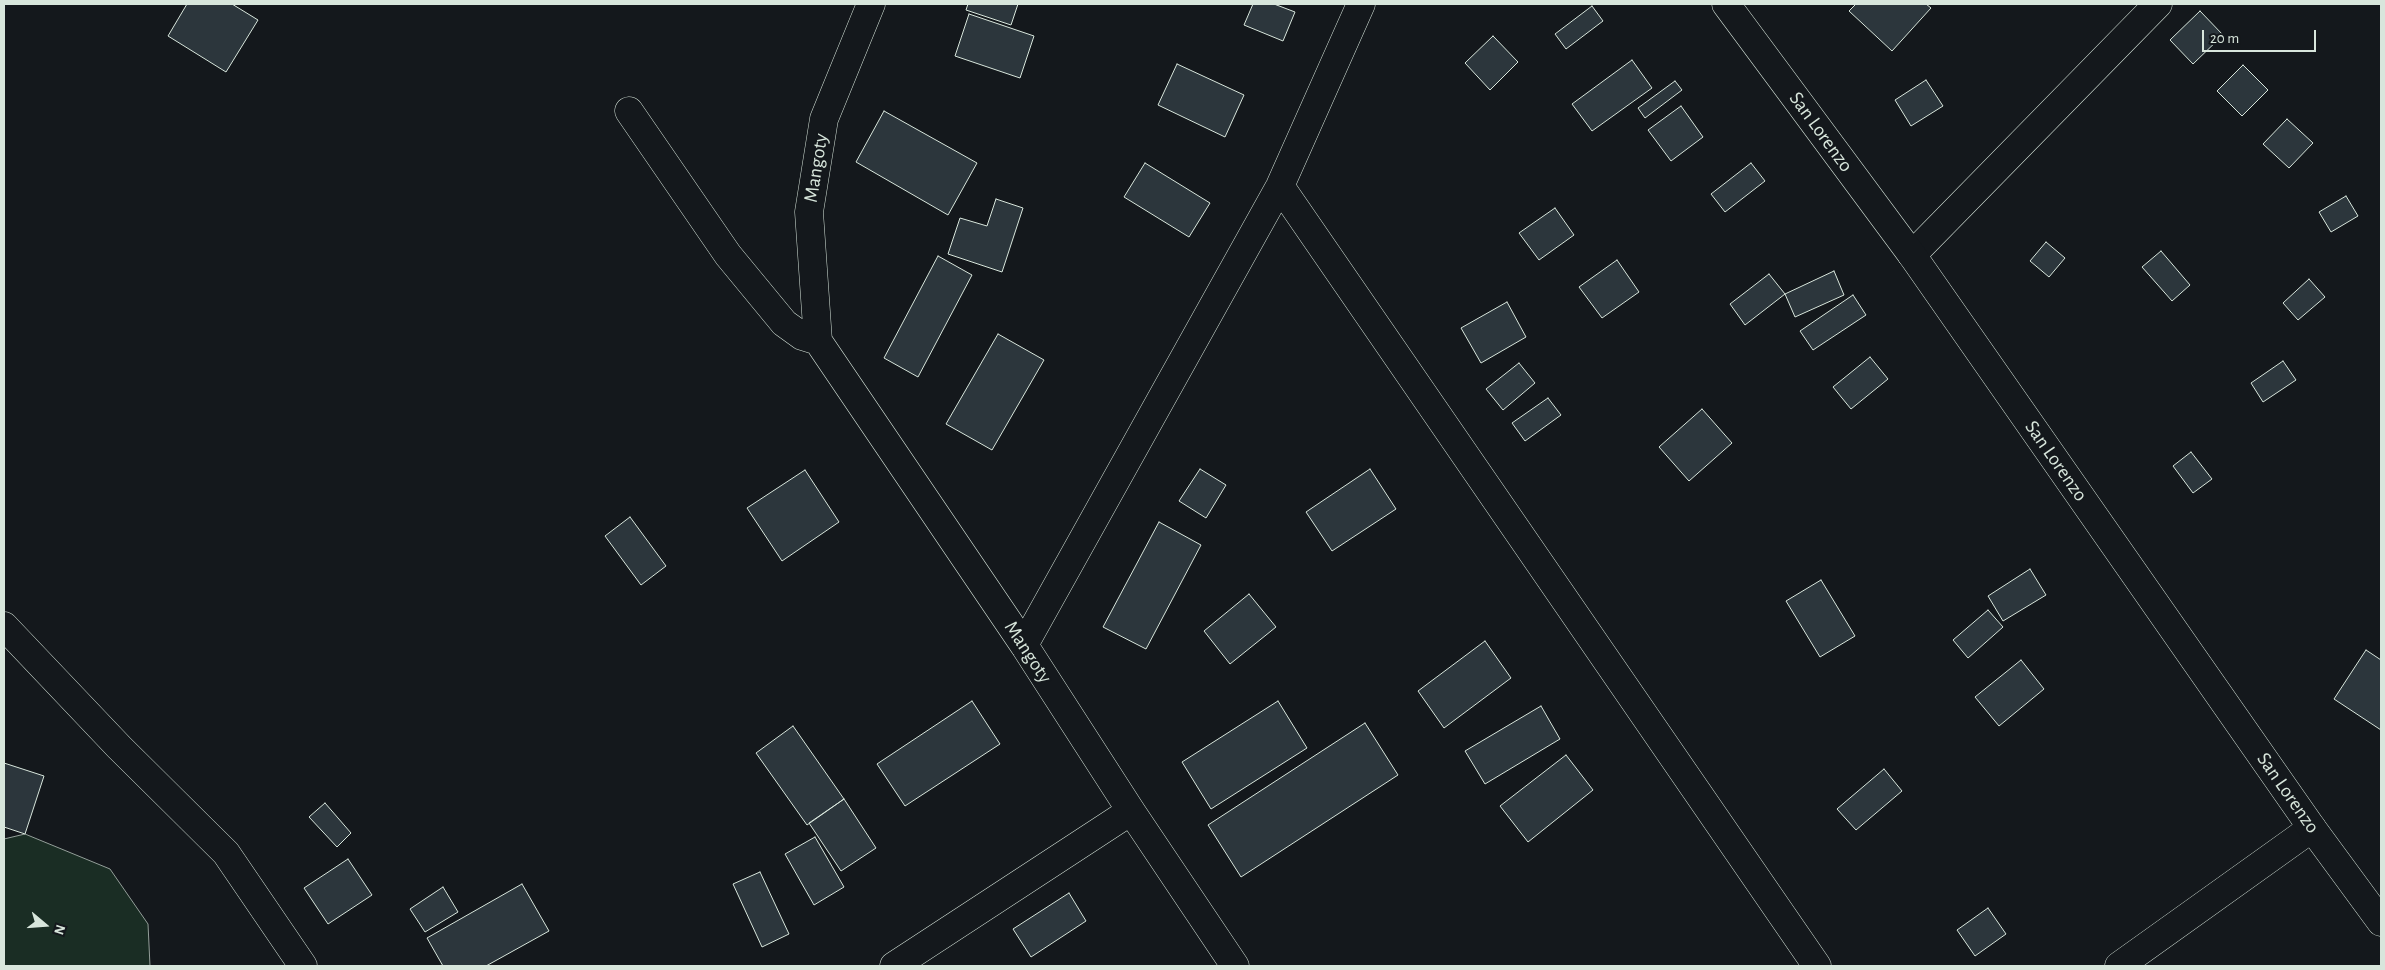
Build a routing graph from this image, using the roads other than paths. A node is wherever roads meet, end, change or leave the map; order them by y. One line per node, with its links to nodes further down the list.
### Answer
1 (872, 4): 8 (street, Mangoty)
2 (1361, 4): 6 (street)
3 (1726, 4): 7 (street, San Lorenzo)
4 (2158, 4): 7 (street)
5 (629, 111): 8 (street)
6 (1280, 186): 10 (street); 17 (street)
7 (1912, 255): 12 (street, San Lorenzo)
8 (818, 341): 10 (street, Mangoty)
9 (4, 626): 14 (street)
10 (1024, 645): 11 (street, Mangoty)
11 (1130, 811): 15 (street); 16 (street, Mangoty)
12 (2312, 828): 13 (street, San Lorenzo); 18 (street)
13 (2381, 922)
14 (303, 966)
15 (894, 966)
16 (1234, 966)
17 (1817, 966)
18 (2119, 966)

